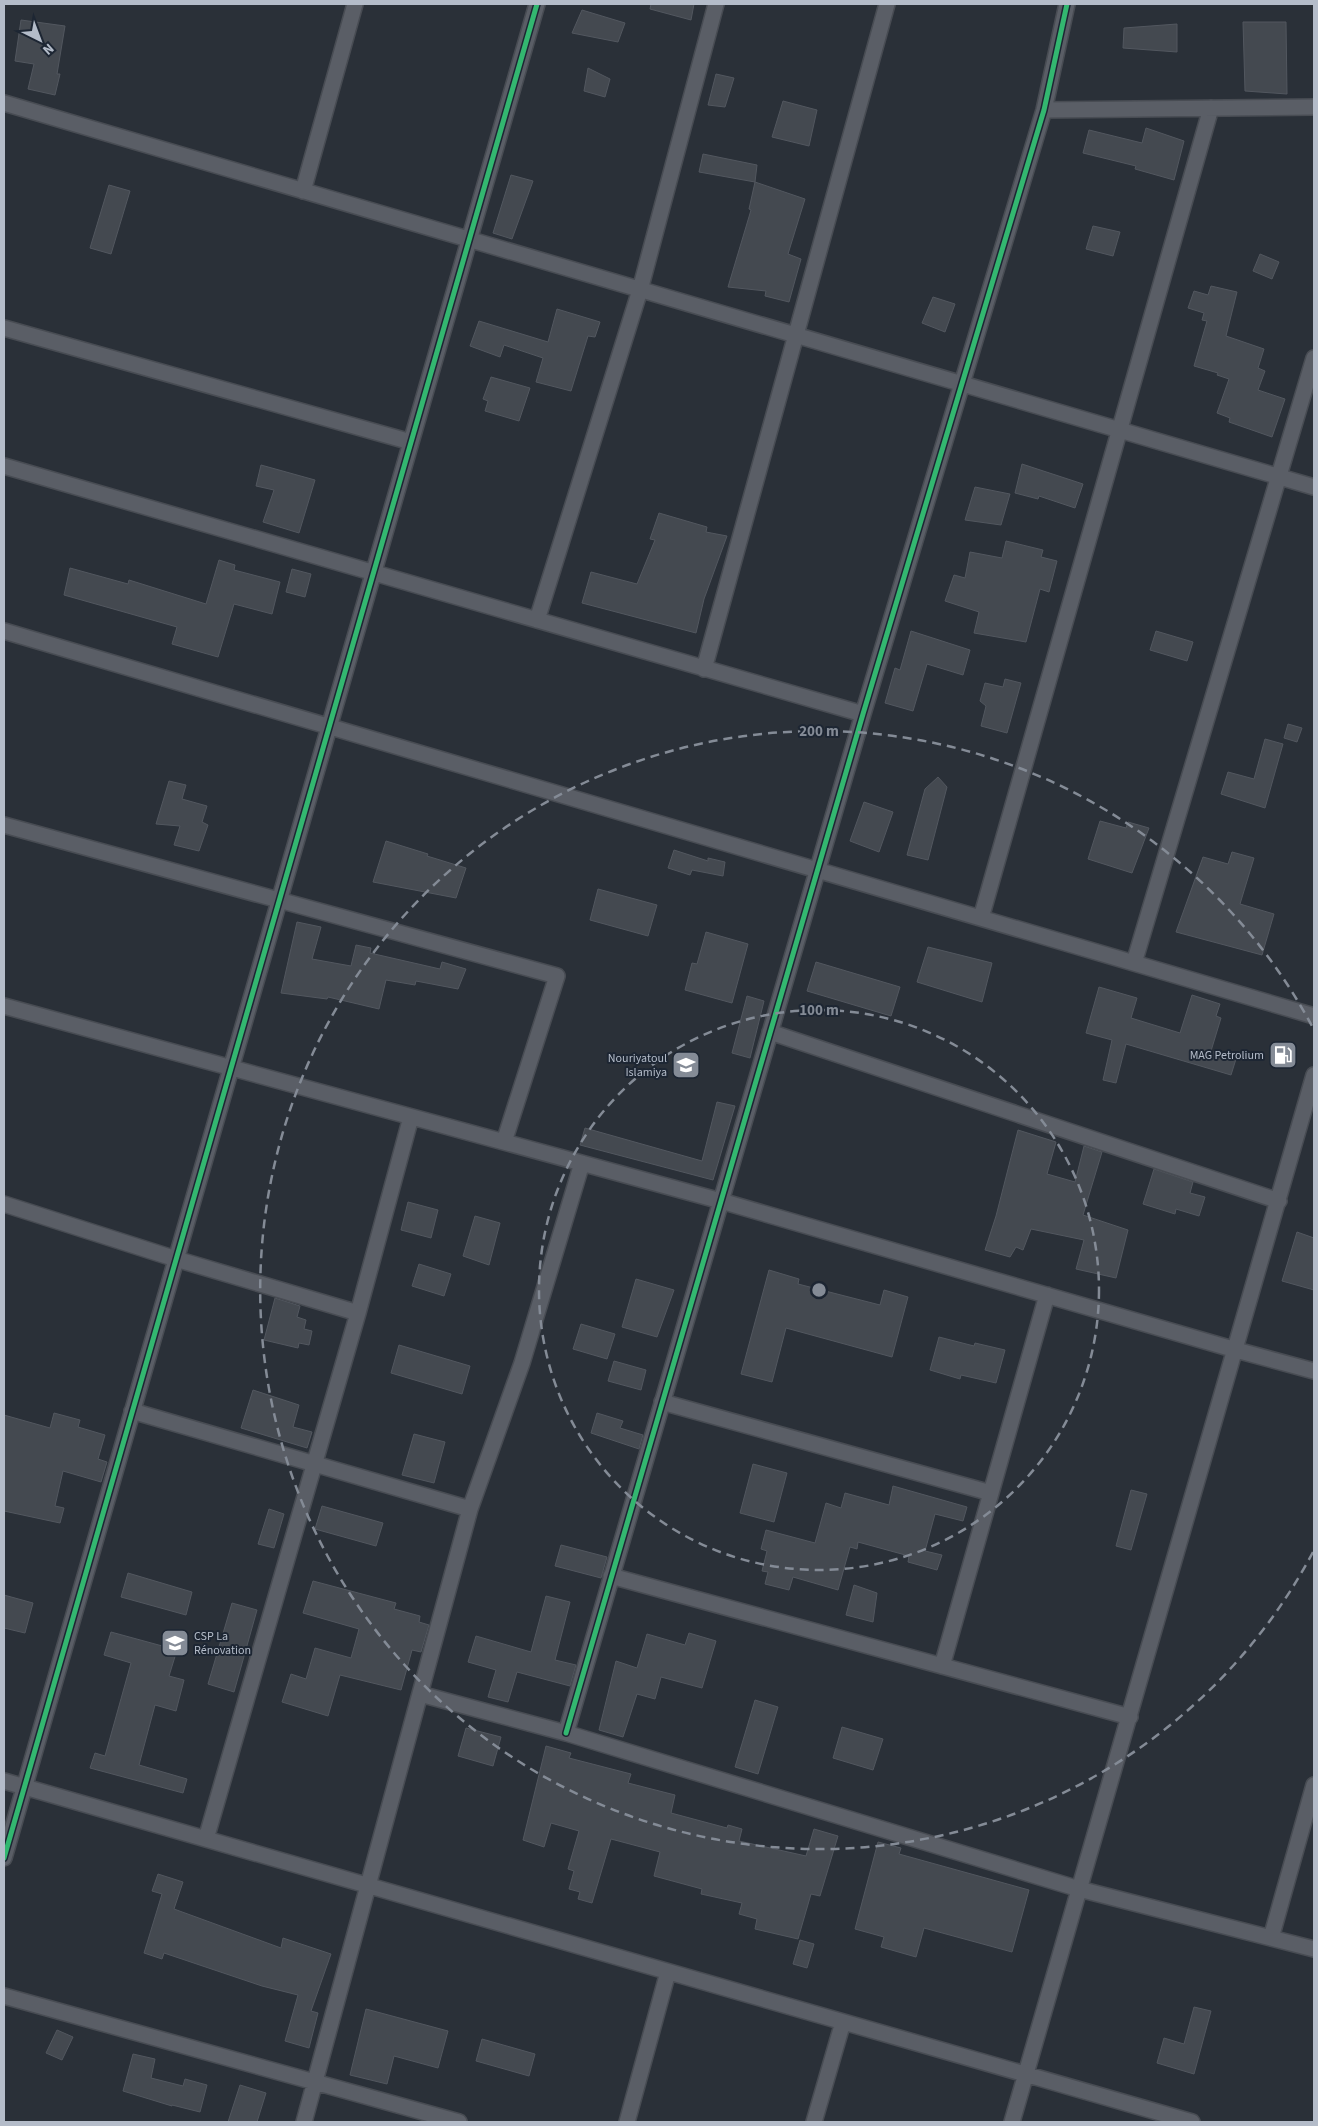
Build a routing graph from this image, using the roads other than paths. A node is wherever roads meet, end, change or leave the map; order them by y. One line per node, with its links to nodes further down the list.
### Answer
1 (355, 4): 10 (street)
2 (537, 4): 11 (street)
3 (716, 4): 12 (street)
4 (887, 4): 14 (street)
5 (1067, 4): 9 (street)
6 (4, 103): 10 (street)
7 (1314, 107): 8 (street)
8 (1211, 108): 9 (street); 17 (street)
9 (1044, 110): 16 (street)
10 (303, 190): 11 (street)
11 (469, 239): 12 (street); 18 (street)
12 (640, 290): 14 (street); 23 (street)
13 (4, 328): 18 (street)
14 (796, 335): 16 (street); 25 (street)
15 (1314, 358): 20 (street)
16 (963, 384): 17 (street); 26 (street)
17 (1120, 430): 20 (street); 31 (street)
18 (411, 442): 22 (street)
19 (4, 466): 22 (street)
20 (1280, 477): 21 (street); 32 (street)
21 (1314, 487)
22 (373, 573): 23 (street); 27 (street)
23 (537, 620): 25 (street)
24 (4, 631): 27 (street)
25 (704, 669): 26 (street)
26 (863, 714): 29 (street)
27 (329, 726): 29 (street); 30 (street)
28 (4, 825): 30 (street)
29 (818, 870): 31 (street); 35 (street)
30 (279, 902): 36 (street); 39 (street)
31 (982, 918): 32 (street)
32 (1134, 963): 34 (street)
33 (4, 1006): 36 (street)
34 (1314, 1016)
35 (770, 1032): 41 (street); 42 (street)
36 (231, 1068): 38 (street); 44 (street)
37 (1314, 1075): 42 (street)
38 (411, 1117): 39 (street); 46 (street)
39 (504, 1142): 40 (street)
40 (582, 1163): 41 (street); 53 (street)
41 (721, 1201): 45 (street); 49 (street)
42 (1278, 1201): 47 (street)
43 (4, 1204): 44 (street)
44 (176, 1259): 46 (street); 50 (street)
45 (1047, 1295): 47 (street); 52 (street)
46 (358, 1313): 51 (street)
47 (1236, 1350): 48 (street); 57 (street)
48 (1314, 1371)
49 (662, 1402): 52 (street); 54 (street)
50 (132, 1411): 51 (street); 61 (street)
51 (315, 1464): 53 (street); 62 (street)
52 (991, 1493): 55 (street)
53 (470, 1509): 56 (street)
54 (611, 1576): 55 (street); 58 (street)
55 (942, 1666): 57 (street)
56 (420, 1694): 58 (street); 64 (street)
57 (1130, 1717): 65 (street)
58 (566, 1733): 65 (street)
59 (4, 1781): 61 (street)
60 (1314, 1784): 66 (street)
61 (24, 1787): 62 (street); 63 (street)
62 (206, 1839): 64 (street)
63 (4, 1858)
64 (368, 1886): 68 (street); 72 (street)
65 (1079, 1889): 66 (street); 71 (street)
66 (1271, 1938): 67 (street)
67 (1314, 1949)
68 (668, 1972): 70 (street); 75 (street)
69 (4, 1996): 72 (street)
70 (843, 2022): 71 (street); 76 (street)
71 (1026, 2074): 77 (street); 78 (street)
72 (315, 2082): 73 (street); 74 (street)
73 (304, 2122)
74 (459, 2122)
75 (626, 2122)
76 (814, 2122)
77 (1012, 2122)
78 (1192, 2122)

